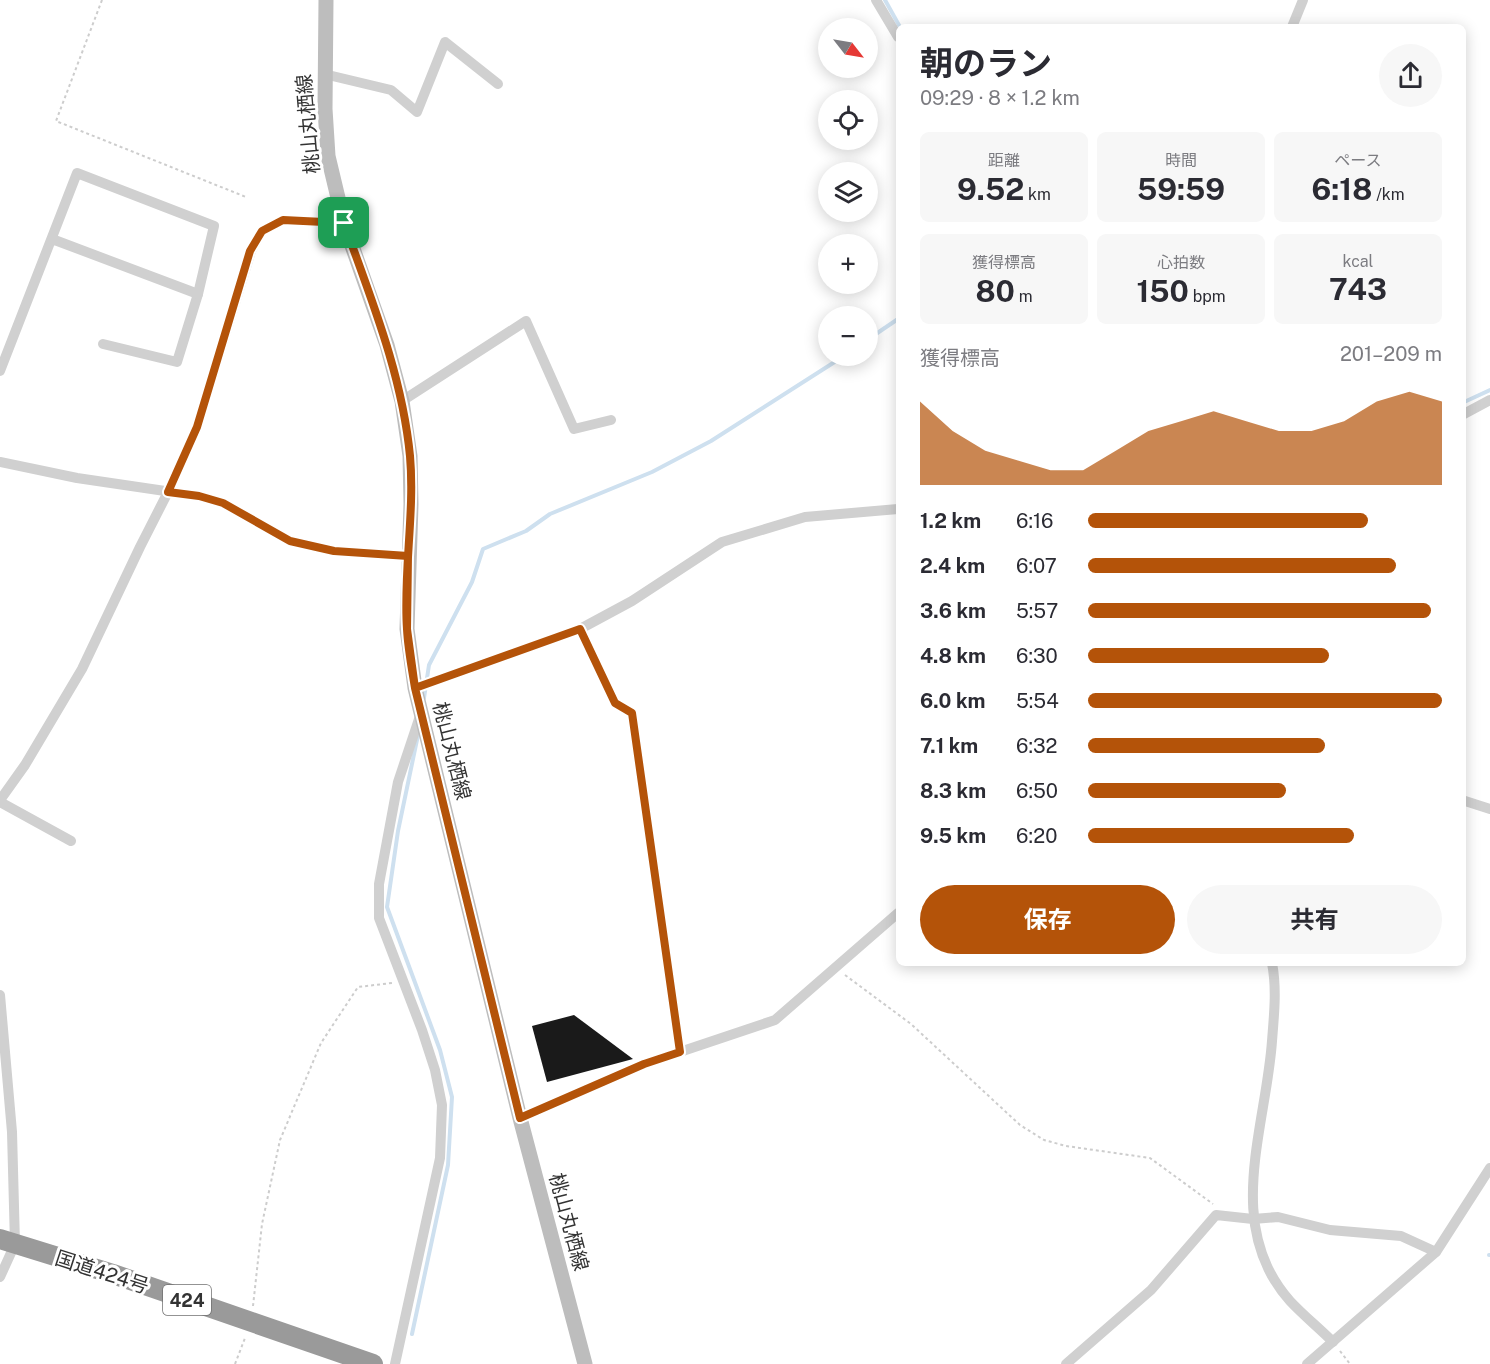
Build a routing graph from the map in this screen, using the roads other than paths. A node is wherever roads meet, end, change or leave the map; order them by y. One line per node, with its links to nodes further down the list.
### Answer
1 (326, 0): 6 (main road, 桃山丸栖線)
2 (876, 0): 5 (street)
3 (1303, 0): 4 (street)
4 (1293, 24)
5 (896, 34)
6 (324, 74): 7 (street); 8 (main road, 桃山丸栖線)
7 (498, 84)
8 (344, 223): 14 (main road, 桃山丸栖線); 18 (street)
9 (52, 239): 10 (street); 10 (street); 12 (street)
10 (198, 294): 11 (street)
11 (103, 344)
12 (0, 371)
13 (1490, 400): 15 (street)
14 (402, 401): 16 (street); 20 (main road, 桃山丸栖線)
15 (1466, 413)
16 (611, 420)
17 (0, 462): 18 (street)
18 (168, 492): 20 (street); 24 (street)
19 (896, 509): 21 (street)
20 (408, 556): 22 (main road, 桃山丸栖線)
21 (580, 629): 22 (street); 31 (street)
22 (415, 688): 23 (main road, 桃山丸栖線)
23 (421, 712): 32 (main road, 桃山丸栖線); 40 (street)
24 (0, 801): 27 (street)
25 (1466, 802): 26 (street)
26 (1490, 809)
27 (71, 841)
28 (896, 915): 31 (street)
29 (1273, 966): 34 (street)
30 (0, 995): 35 (street)
31 (680, 1052): 32 (street)
32 (520, 1118): 41 (main road, 桃山丸栖線)
33 (1490, 1168): 36 (street)
34 (1253, 1219): 36 (street); 38 (street); 42 (street)
35 (8, 1242): 37 (street); 39 (highway, 国道424号 / 424)
36 (1436, 1252): 38 (street)
37 (0, 1277)
38 (1333, 1342): 43 (street)
39 (374, 1364)
40 (395, 1364)
41 (585, 1364)
42 (1066, 1364)
43 (1307, 1364)

